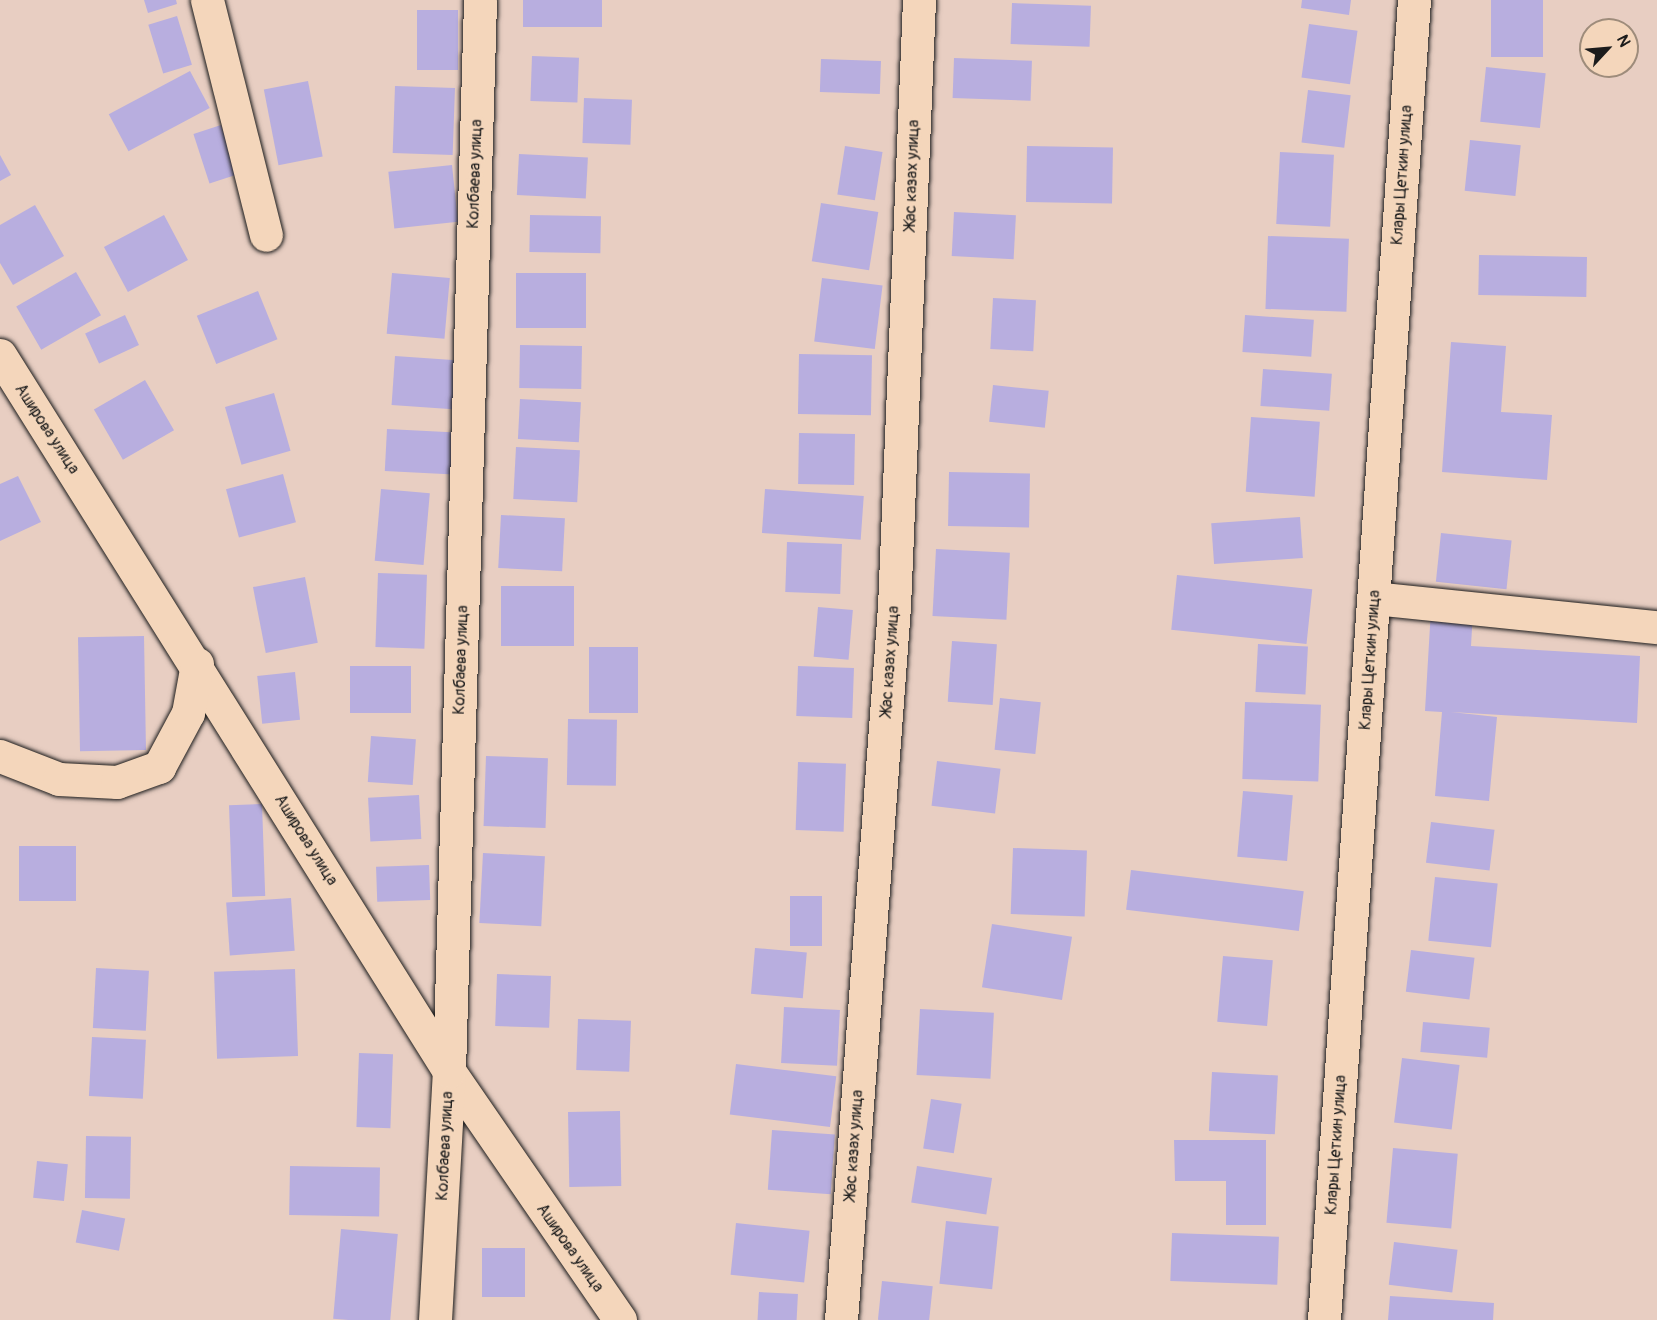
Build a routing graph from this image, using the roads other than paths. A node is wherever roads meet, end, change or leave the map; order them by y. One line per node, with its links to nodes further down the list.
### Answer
1 (207, 0): 5 (street)
2 (480, 0): 11 (street, Колбаева улица)
3 (919, 0): 14 (street, Жас казах улица)
4 (1414, 0): 7 (street, Клары Цеткин улица)
5 (266, 235)
6 (0, 355): 9 (street, Аширова улица)
7 (1374, 598): 8 (street); 15 (street, Клары Цеткин улица)
8 (1657, 627)
9 (197, 664): 10 (street); 11 (street, Аширова улица)
10 (0, 756)
11 (449, 1071): 12 (street, Колбаева улица); 13 (street, Аширова улица)
12 (435, 1320)
13 (620, 1320)
14 (841, 1320)
15 (1324, 1320)

